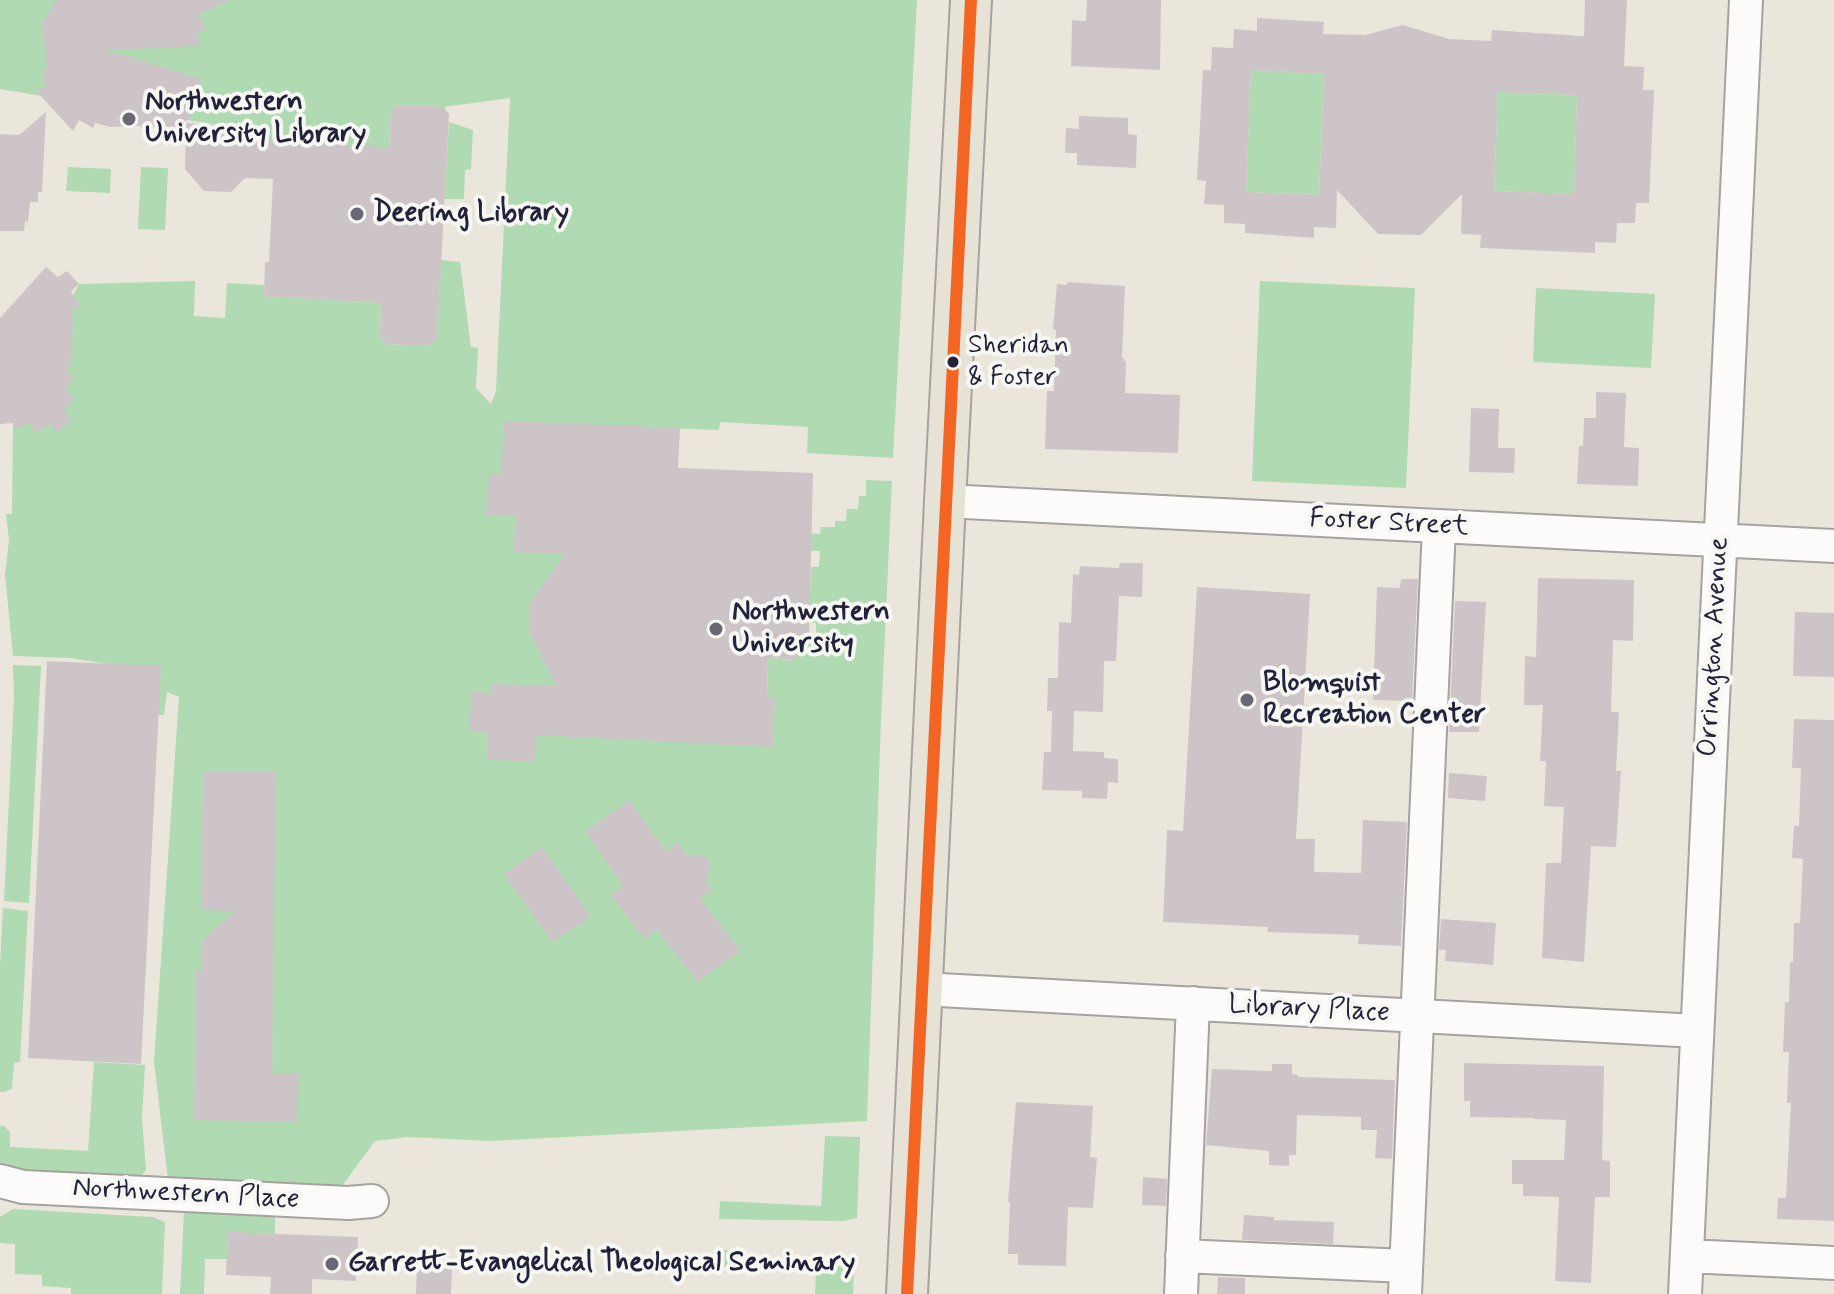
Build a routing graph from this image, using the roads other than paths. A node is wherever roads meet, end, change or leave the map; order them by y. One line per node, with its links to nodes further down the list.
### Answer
1 (971, 0): 3 (main road)
2 (1746, 0): 5 (street, Orrington Avenue)
3 (945, 501): 4 (street, Foster Street); 7 (main road)
4 (1439, 527): 5 (street, Foster Street); 9 (street)
5 (1719, 540): 6 (street, Foster Street); 10 (street, Orrington Avenue)
6 (1834, 546)
7 (921, 989): 8 (street, Library Place); 17 (main road)
8 (1193, 1003): 9 (street, Library Place); 13 (street)
9 (1417, 1016): 10 (street, Library Place); 16 (street)
10 (1697, 1031): 14 (street, Orrington Avenue)
11 (0, 1181): 12 (street, Northwestern Place)
12 (372, 1201)
13 (1182, 1256): 16 (street); 18 (street)
14 (1687, 1256): 15 (street); 19 (street, Orrington Avenue)
15 (1834, 1263)
16 (1405, 1280)
17 (907, 1294)
18 (1181, 1294)
19 (1685, 1294)

